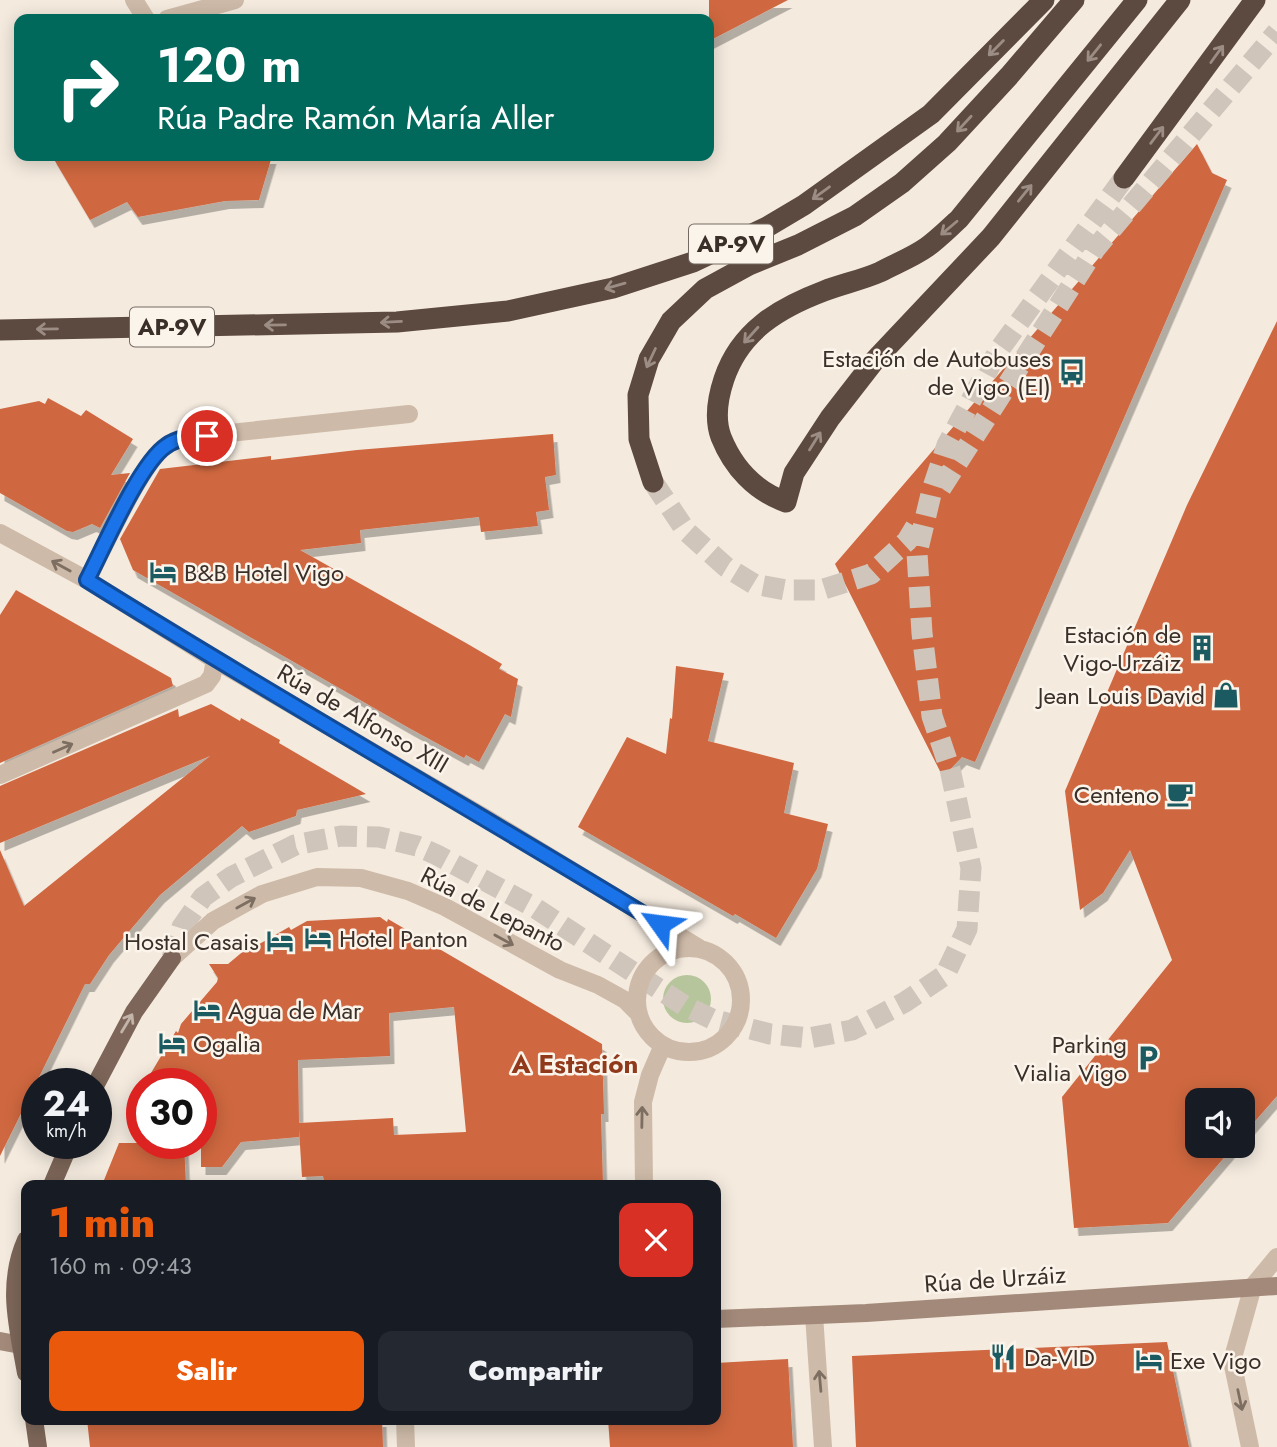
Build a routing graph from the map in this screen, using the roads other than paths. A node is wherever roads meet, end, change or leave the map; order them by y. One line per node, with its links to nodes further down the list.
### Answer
1 (235, 0): 7 (street)
2 (1044, 0): 9 (highway, AP-9V, one-way to 9)
3 (1074, 0): 11 (highway, one-way to 11)
4 (1137, 0): 5 (highway, one-way to 5)
5 (1180, 0)
6 (1255, 0): 8 (highway, one-way to 6)
7 (185, 14)
8 (1124, 178)
9 (0, 330)
10 (409, 414): 13 (street)
11 (653, 482)
12 (0, 533): 13 (street, Rúa de Alfonso XIII, one-way to 12)
13 (87, 580): 14 (street, Rúa de Alfonso XIII)
14 (215, 660): 15 (street, one-way to 14); 16 (street, Rúa de Alfonso XIII)
15 (0, 775)
16 (699, 948): 18 (street); 19 (street)
17 (172, 958): 18 (street, Rúa de Lepanto, one-way to 18); 20 (main road, one-way to 17)
18 (638, 1013): 19 (street)
19 (663, 1045): 23 (street, one-way to 19)
20 (104, 1068)
21 (63, 1159): 22 (main road)
22 (54, 1180)
23 (644, 1180)
24 (1277, 1257): 26 (street)
25 (21, 1261): 30 (main road)
26 (1253, 1286): 27 (main road, Rúa de Urzáiz); 28 (main road, Rúa de Urzáiz); 38 (street, one-way to 38)
27 (1277, 1286)
28 (814, 1315): 29 (main road, Rúa de Urzáiz); 37 (street, one-way to 28)
29 (721, 1319)
30 (21, 1336)
31 (0, 1341): 32 (main road)
32 (21, 1344)
33 (35, 1425): 35 (main road)
34 (405, 1425): 36 (street)
35 (38, 1447)
36 (406, 1447)
37 (823, 1447)
38 (1250, 1447)

